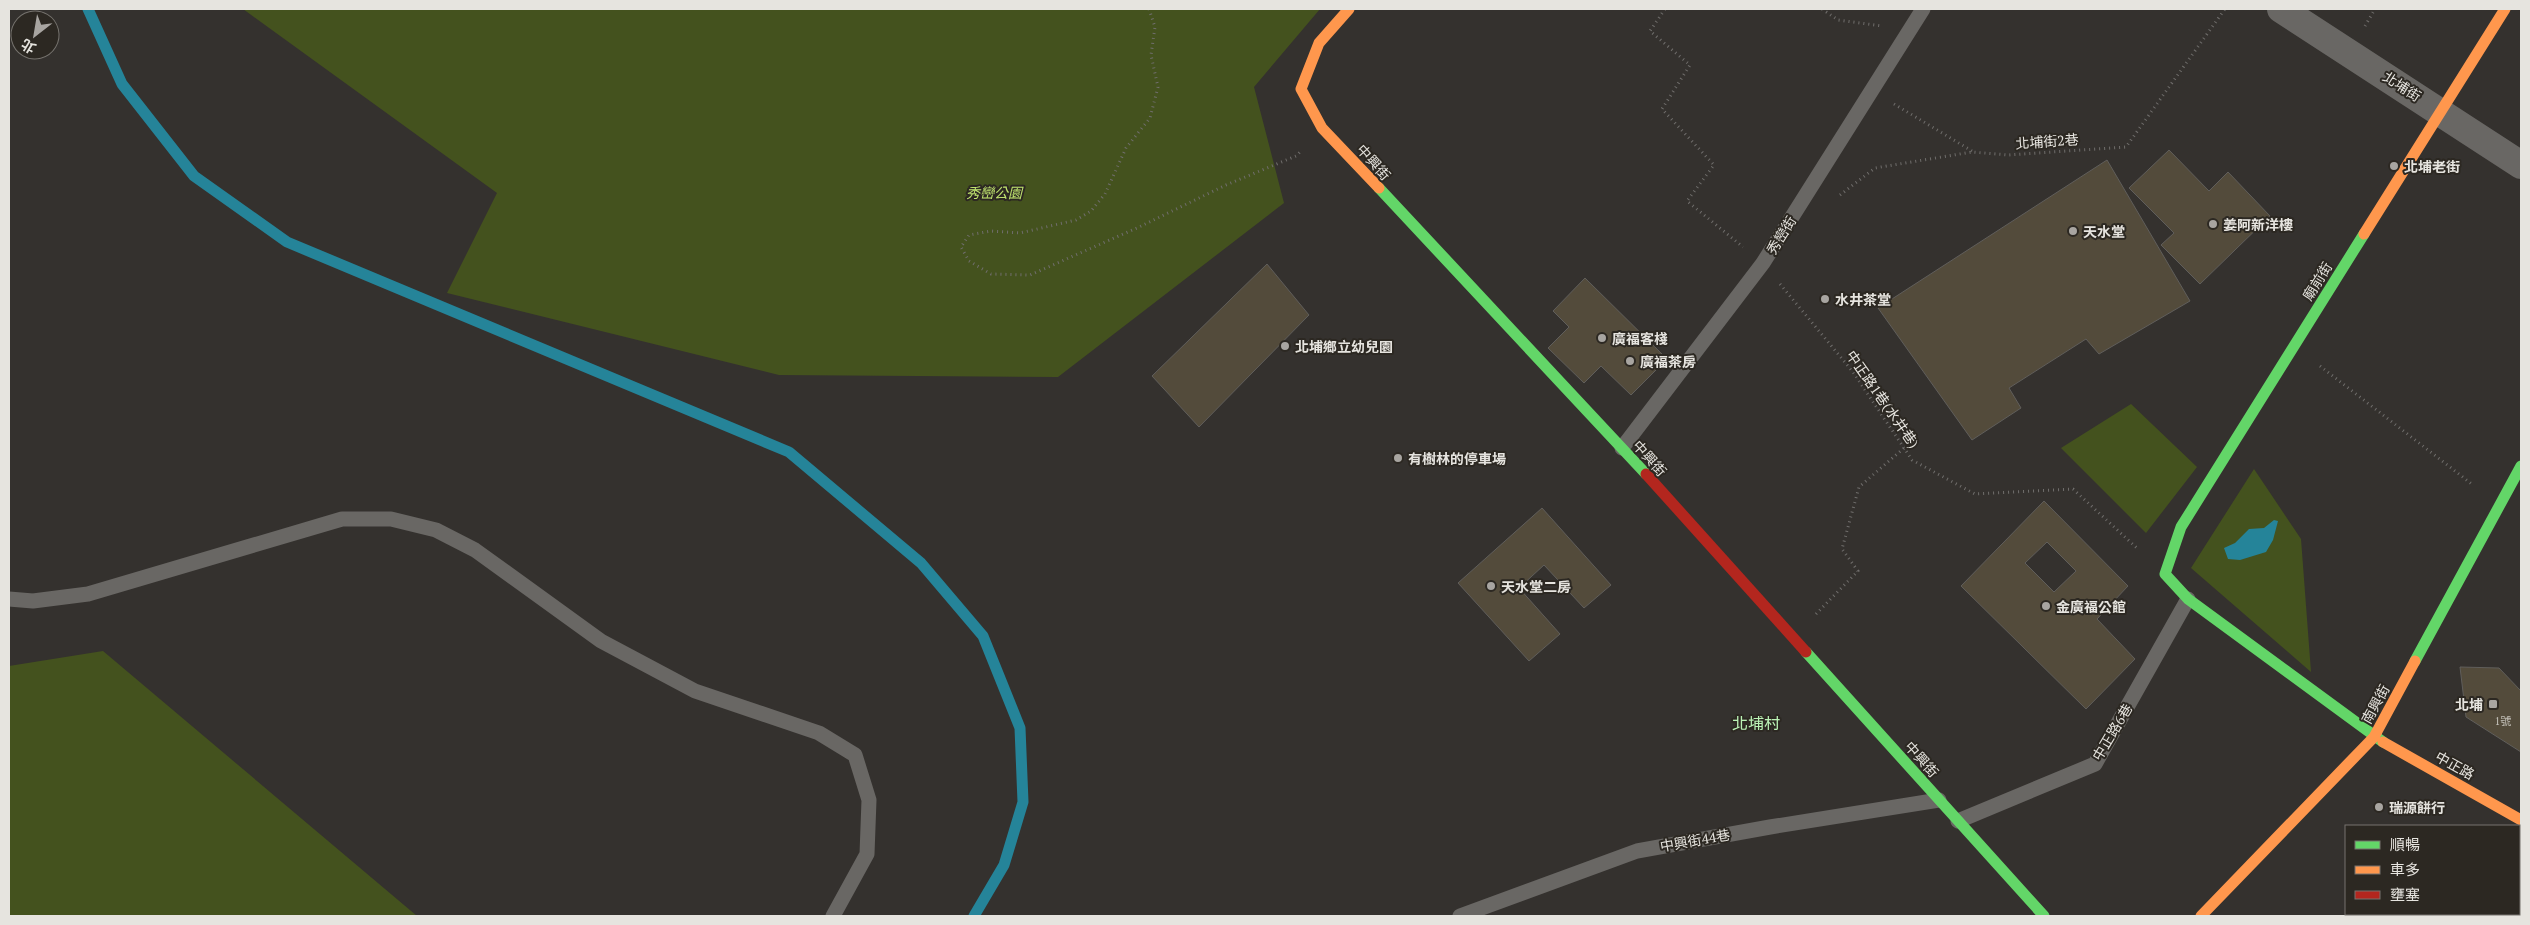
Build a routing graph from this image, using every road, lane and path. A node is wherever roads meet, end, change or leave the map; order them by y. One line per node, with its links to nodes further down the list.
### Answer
1 (1149, 9): 12 (path)
2 (1349, 9): 12 (street, 中興街)
3 (1665, 9): 16 (path, 中正路1巷(水井巷))
4 (1822, 9): 9 (path)
5 (1923, 9): 9 (lane, 秀巒街)
6 (2225, 9): 13 (path, 北埔街2巷)
7 (2281, 9): 11 (street, 北埔街)
8 (2505, 9): 11 (street, 廟前街)
9 (1910, 30): 10 (lane, 秀巒街)
10 (1872, 90): 13 (path); 15 (lane, 秀巒街)
11 (2441, 111): 14 (street, 北埔街); 17 (street, 廟前街)
12 (1322, 128): 18 (street, 中興街)
13 (1972, 152): 15 (path, 北埔街2巷)
14 (2521, 165)
15 (1814, 182): 16 (lane, 秀巒街)
16 (1763, 263): 18 (lane, 秀巒街); 19 (path, 中正路1巷(水井巷))
17 (2293, 346): 21 (path); 22 (street, 廟前街)
18 (1622, 448): 25 (street, 中興街)
19 (1904, 448): 22 (path, 中正路1巷(水井巷)); 25 (path)
20 (2521, 466): 21 (street, 南興街)
21 (2500, 506): 26 (street, 南興街)
22 (2165, 574): 24 (street, 中正路)
23 (9, 599): 30 (lane)
24 (2188, 599): 26 (street, 中正路); 29 (lane, 中正路6巷)
25 (1793, 638): 27 (street, 中興街)
26 (2374, 737): 28 (street, 中正路); 33 (street, 南興街)
27 (1939, 800): 29 (street, 中興街); 31 (lane, 中興街44巷)
28 (2521, 820)
29 (1958, 821): 32 (street, 中興街)
30 (833, 916)
31 (1460, 916)
32 (2044, 916)
33 (2201, 916)

